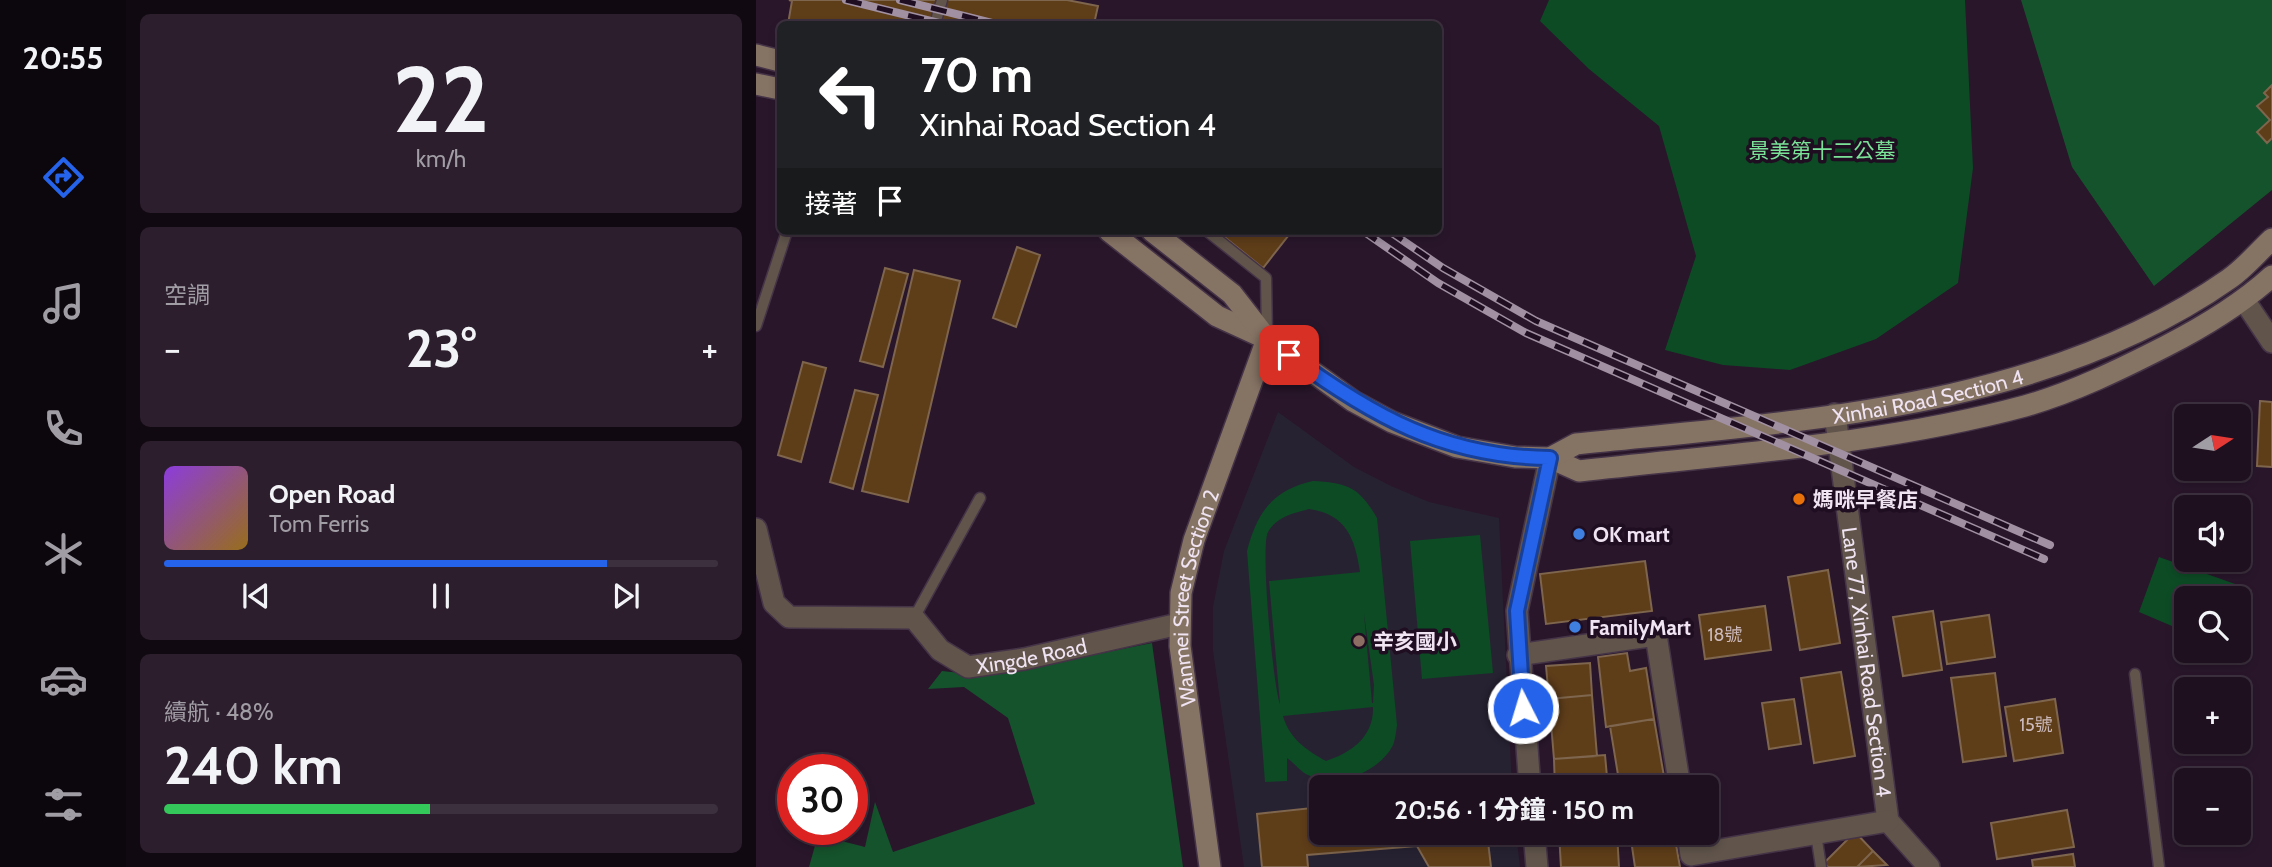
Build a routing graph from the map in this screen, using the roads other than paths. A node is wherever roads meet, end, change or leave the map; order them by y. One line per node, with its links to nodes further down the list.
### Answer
1 (942, 0): 2 (lane)
2 (936, 21)
3 (756, 55): 4 (main road)
4 (777, 60)
5 (756, 84): 6 (main road)
6 (777, 88)
7 (786, 235): 14 (lane)
8 (1114, 235): 15 (main road, Xinhai Road Section 4)
9 (1166, 235): 15 (main road, Xinhai Road Section 4)
10 (1212, 235): 15 (lane)
11 (2272, 239): 17 (main road, Xinhai Road Section 4)
12 (2272, 276): 13 (main road, Xinhai Road Section 4)
13 (2244, 300): 16 (street); 18 (main road, Xinhai Road Section 4)
14 (756, 326)
15 (1267, 339): 19 (main road, Xinhai Road Section 4); 23 (main road, Wanmei Street Section 2)
16 (2272, 342)
17 (1835, 414): 18 (street, Lane 77, Xinhai Road Section 4); 19 (main road, Xinhai Road Section 4)
18 (1839, 441): 19 (main road, Xinhai Road Section 4); 28 (street, Lane 77, Xinhai Road Section 4)
19 (1550, 458): 24 (street)
20 (980, 498): 22 (lane)
21 (756, 528): 22 (street)
22 (914, 618): 23 (street, Xingde Road)
23 (1179, 624): 32 (main road, Wanmei Street Section 2)
24 (1518, 654): 26 (street); 27 (street)
25 (2135, 674): 36 (lane)
26 (1529, 775)
27 (1678, 775)
28 (1888, 821): 29 (street); 35 (street, Lane 77, Xinhai Road Section 4)
29 (1816, 834): 31 (street); 34 (lane)
30 (1535, 845): 33 (street)
31 (1692, 861)
32 (1210, 867)
33 (1537, 867)
34 (1821, 867)
35 (1929, 867)
36 (2159, 867)

